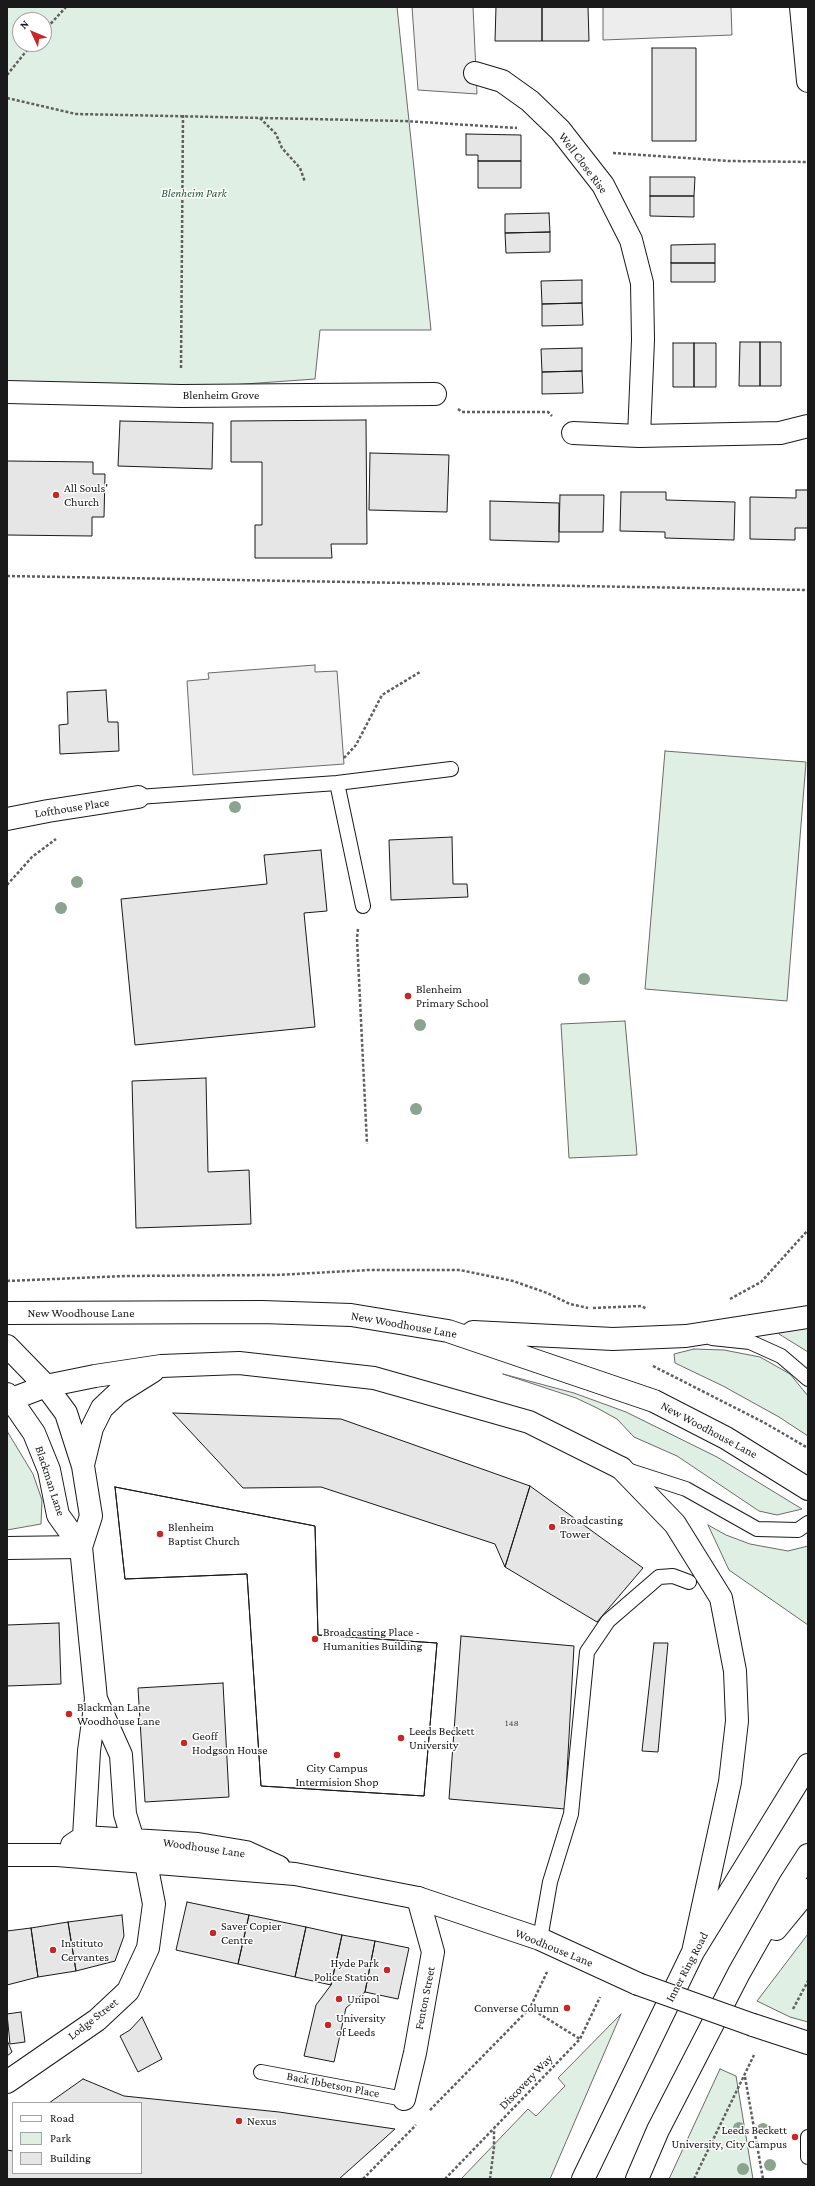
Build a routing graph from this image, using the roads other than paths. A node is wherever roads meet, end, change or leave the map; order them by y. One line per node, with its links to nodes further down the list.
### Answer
1 (801, 7): 3 (main road)
2 (475, 73): 8 (main road, Well Close Rise)
3 (808, 81)
4 (7, 392): 5 (main road, Blenheim Grove)
5 (435, 394)
6 (808, 426): 8 (main road)
7 (573, 433): 8 (main road)
8 (639, 436)
9 (451, 769): 10 (lane)
10 (337, 783): 11 (lane); 13 (lane)
11 (138, 797): 12 (main road, Lofthouse Place)
12 (7, 819)
13 (362, 906)
14 (7, 1313): 16 (main road, New Woodhouse Lane)
15 (808, 1317): 17 (main road)
16 (448, 1331): 17 (main road); 25 (main road, New Woodhouse Lane)
17 (686, 1336): 20 (lane)
18 (7, 1346): 21 (main road)
19 (161, 1366): 21 (main road); 23 (main road); 24 (main road)
20 (808, 1379)
21 (46, 1386): 22 (main road); 23 (main road)
22 (9, 1402): 27 (main road, Blackman Lane)
23 (83, 1466): 27 (main road)
24 (621, 1468): 26 (lane); 42 (main road)
25 (801, 1484)
26 (808, 1523)
27 (81, 1547): 28 (main road); 30 (main road)
28 (7, 1548)
29 (689, 1582): 41 (lane)
30 (96, 1699): 32 (main road); 33 (main road)
31 (808, 1765): 42 (main road, Inner Ring Road)
32 (84, 1837): 33 (main road, Woodhouse Lane); 35 (main road)
33 (133, 1840): 37 (main road); 38 (main road, Woodhouse Lane)
34 (7, 1854): 35 (main road, Woodhouse Lane)
35 (57, 1855): 37 (main road, Woodhouse Lane)
36 (808, 1855): 43 (main road)
37 (146, 1863): 38 (main road, Woodhouse Lane); 46 (main road, Lodge Street)
38 (295, 1874): 40 (main road, Woodhouse Lane)
39 (808, 1890): 43 (main road)
40 (418, 1898): 41 (main road, Woodhouse Lane); 47 (main road, Fenton Street)
41 (540, 1939): 44 (main road, Woodhouse Lane, bridge)
42 (693, 1952): 50 (main road, Inner Ring Road)
43 (739, 1973): 51 (main road)
44 (808, 2043)
45 (261, 2072): 47 (lane, Back Ibbetson Place)
46 (7, 2082)
47 (404, 2099)
48 (808, 2138): 49 (lane)
49 (808, 2157)
50 (583, 2179)
51 (637, 2179)

